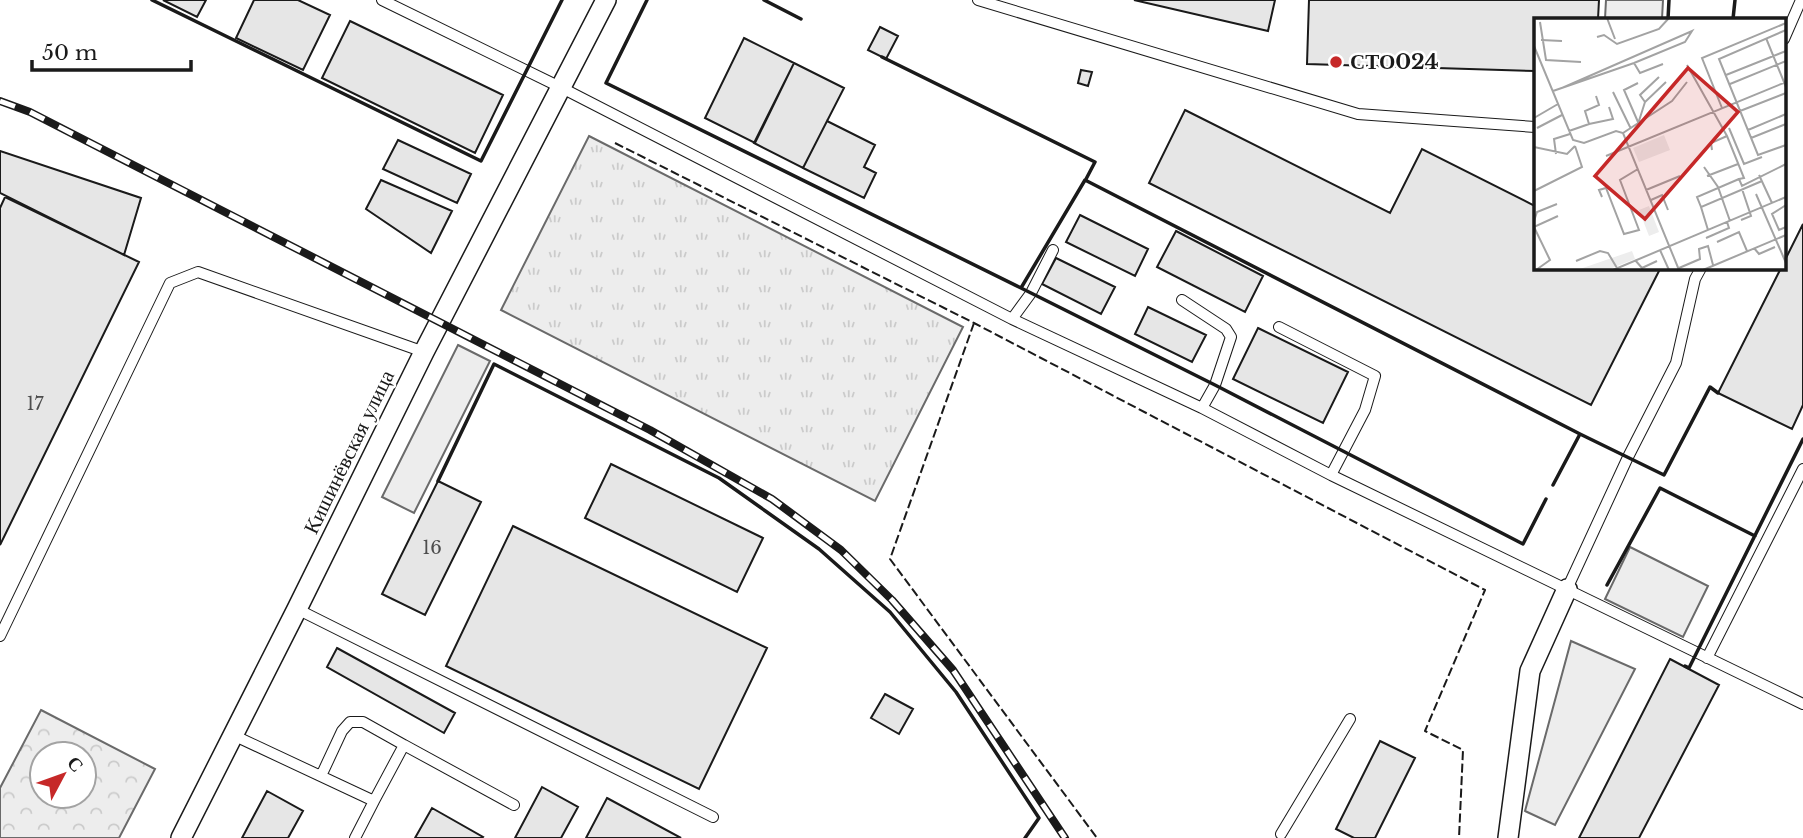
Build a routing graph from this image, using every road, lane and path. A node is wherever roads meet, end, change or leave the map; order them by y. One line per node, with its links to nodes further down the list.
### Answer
1 (382, 0): 6 (lane)
2 (606, 0): 6 (street, Кишинёвская улица)
3 (978, 0): 7 (lane)
4 (1801, 0): 5 (lane)
5 (1786, 34)
6 (562, 88): 11 (lane); 13 (street, Кишинёвская улица)
7 (1534, 127)
8 (1053, 250): 11 (lane)
9 (1700, 270): 17 (lane)
10 (1182, 300): 14 (lane)
11 (1012, 319): 14 (lane)
12 (1279, 327): 16 (lane)
13 (424, 352): 18 (street, Кишинёвская улица); 19 (lane)
14 (1202, 408): 16 (lane)
15 (1803, 469): 20 (lane)
16 (1331, 475): 17 (lane)
17 (1567, 589): 20 (lane); 32 (street)
18 (297, 609): 23 (street, Кишинёвская улица); 28 (lane)
19 (0, 636)
20 (1707, 658): 21 (lane)
21 (1803, 704)
22 (1350, 719): 29 (lane)
23 (233, 735): 25 (lane); 30 (street, Кишинёвская улица)
24 (404, 745): 25 (lane); 26 (lane); 27 (lane)
25 (321, 776): 26 (lane)
26 (374, 801): 31 (lane)
27 (514, 805)
28 (713, 817)
29 (1282, 837)
30 (181, 838)
31 (355, 838)
32 (1508, 838)

